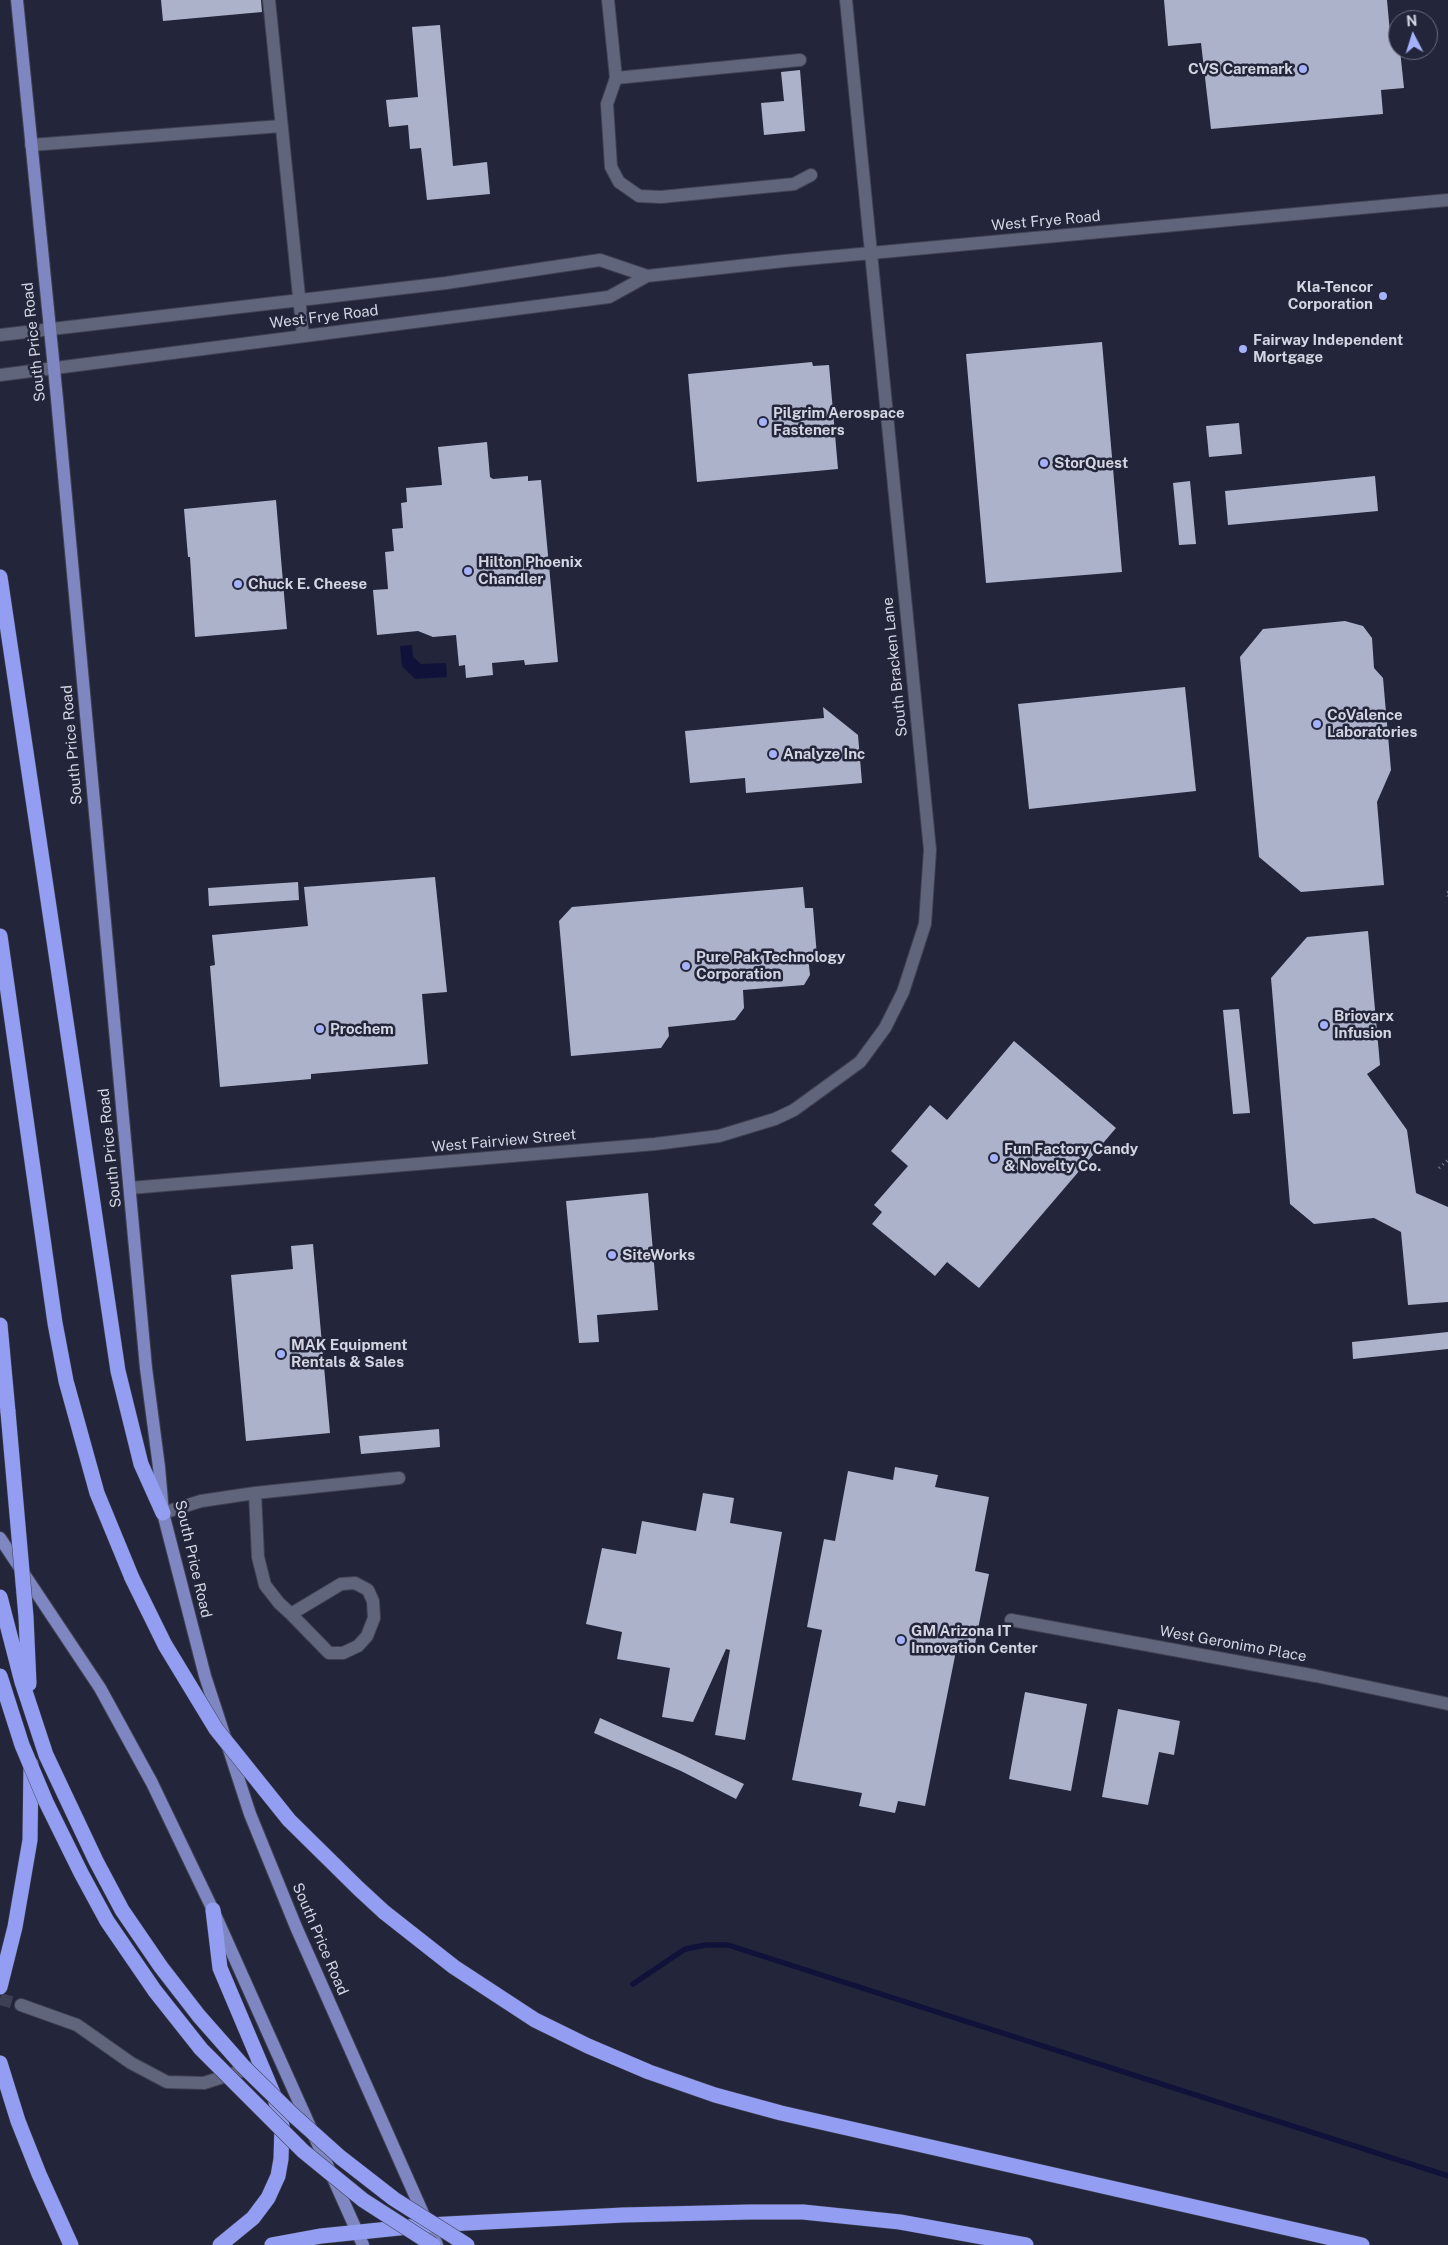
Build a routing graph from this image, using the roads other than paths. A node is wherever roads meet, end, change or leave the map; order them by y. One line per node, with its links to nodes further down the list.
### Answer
1 (17, 0): 8 (main road, South Price Road)
2 (269, 0): 7 (street)
3 (608, 0): 6 (street)
4 (846, 0): 11 (street, South Bracken Lane)
5 (800, 60): 6 (street)
6 (616, 78): 9 (street)
7 (281, 126): 8 (street); 13 (street)
8 (31, 145): 14 (main road, South Price Road)
9 (812, 175)
10 (1448, 200): 11 (street, West Frye Road)
11 (871, 253): 12 (street, West Frye Road); 21 (street, South Bracken Lane)
12 (646, 276): 13 (street, West Frye Road); 16 (street, West Frye Road)
13 (298, 301): 14 (street, West Frye Road); 16 (street)
14 (50, 330): 15 (street, West Frye Road); 17 (main road, South Price Road)
15 (3, 334)
16 (303, 336): 17 (street, West Frye Road)
17 (54, 369): 18 (street, West Frye Road); 22 (main road, South Price Road)
18 (6, 375)
19 (0, 577): 26 (highway)
20 (0, 936): 46 (highway, bridge)
21 (860, 1062): 22 (street, West Fairview Street)
22 (130, 1188): 26 (main road, South Price Road)
23 (0, 1325): 34 (highway, bridge)
24 (399, 1478): 25 (street)
25 (255, 1493): 26 (street); 29 (street)
26 (163, 1513): 38 (main road, South Price Road)
27 (0, 1538): 33 (main road)
28 (0, 1597): 44 (highway, bridge)
29 (291, 1614): 29 (street)
30 (1011, 1620): 32 (street, West Geronimo Place)
31 (0, 1676): 43 (highway, bridge)
32 (1448, 1704)
33 (213, 1910): 37 (highway); 39 (main road)
34 (0, 1987)
35 (21, 2005): 37 (street)
36 (0, 2063): 40 (highway)
37 (261, 2065): 41 (highway)
38 (428, 2225): 39 (highway); 43 (main road, South Price Road); 45 (highway)
39 (361, 2239): 42 (highway)
40 (71, 2245)
41 (220, 2245)
42 (272, 2245)
43 (435, 2245)
44 (467, 2245)
45 (1026, 2245)
46 (1362, 2245)

